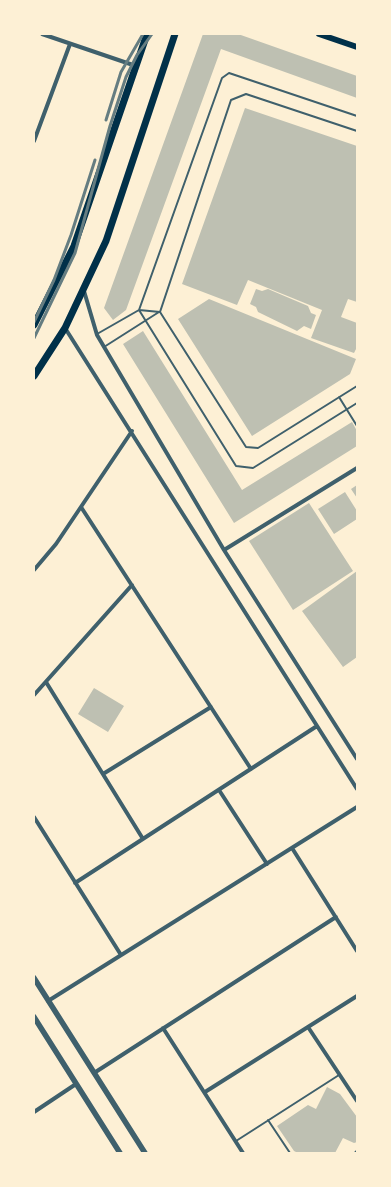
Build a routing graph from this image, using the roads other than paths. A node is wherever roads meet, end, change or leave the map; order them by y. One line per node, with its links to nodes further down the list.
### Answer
1 (42, 34): 5 (street)
2 (147, 34): 7 (main road)
3 (175, 34): 11 (main road)
4 (319, 34): 6 (main road)
5 (70, 44): 7 (street); 10 (street)
6 (357, 47)
7 (136, 66): 15 (main road)
8 (357, 116): 12 (lane)
9 (357, 131): 13 (lane)
10 (34, 141)
11 (83, 289): 16 (main road); 17 (street)
12 (139, 310): 13 (lane); 14 (lane); 17 (lane)
13 (160, 312): 14 (lane); 21 (lane)
14 (144, 322): 18 (lane); 23 (lane)
15 (34, 325)
16 (66, 328): 19 (main road); 25 (street)
17 (97, 335): 18 (street)
18 (104, 347): 28 (street)
19 (34, 376)
20 (357, 386): 21 (lane)
21 (339, 397): 23 (lane)
22 (357, 403): 23 (lane)
23 (347, 410): 24 (lane)
24 (357, 426)
25 (132, 431): 27 (street); 34 (street)
26 (357, 468): 28 (street)
27 (82, 507): 29 (street); 30 (street)
28 (224, 550): 35 (street)
29 (34, 570)
30 (132, 585): 31 (street); 33 (street)
31 (46, 682): 32 (street); 37 (street)
32 (34, 695)
33 (211, 707): 36 (street); 37 (street)
34 (317, 726): 36 (street); 38 (street)
35 (357, 759)
36 (251, 769): 39 (street)
37 (103, 774): 42 (street)
38 (357, 789)
39 (219, 790): 42 (street); 44 (street)
40 (357, 807): 43 (street)
41 (34, 817): 45 (street)
42 (143, 839): 45 (street)
43 (292, 848): 44 (street); 46 (street)
44 (267, 864): 48 (street)
45 (75, 883): 48 (street)
46 (336, 917): 47 (street); 54 (street)
47 (357, 951)
48 (121, 955): 51 (street)
49 (34, 978): 51 (street)
50 (357, 996): 53 (street)
51 (48, 1001): 55 (street)
52 (34, 1017): 57 (street)
53 (308, 1027): 56 (street); 58 (street)
54 (163, 1028): 55 (street); 58 (street)
55 (94, 1073): 64 (street)
56 (340, 1075): 59 (street); 61 (lane)
57 (76, 1084): 60 (street); 63 (street)
58 (205, 1092): 62 (street)
59 (357, 1101)
60 (34, 1112)
61 (268, 1120): 62 (lane); 66 (lane)
62 (236, 1141): 65 (street)
63 (120, 1153)
64 (145, 1153)
65 (243, 1153)
66 (290, 1153)

